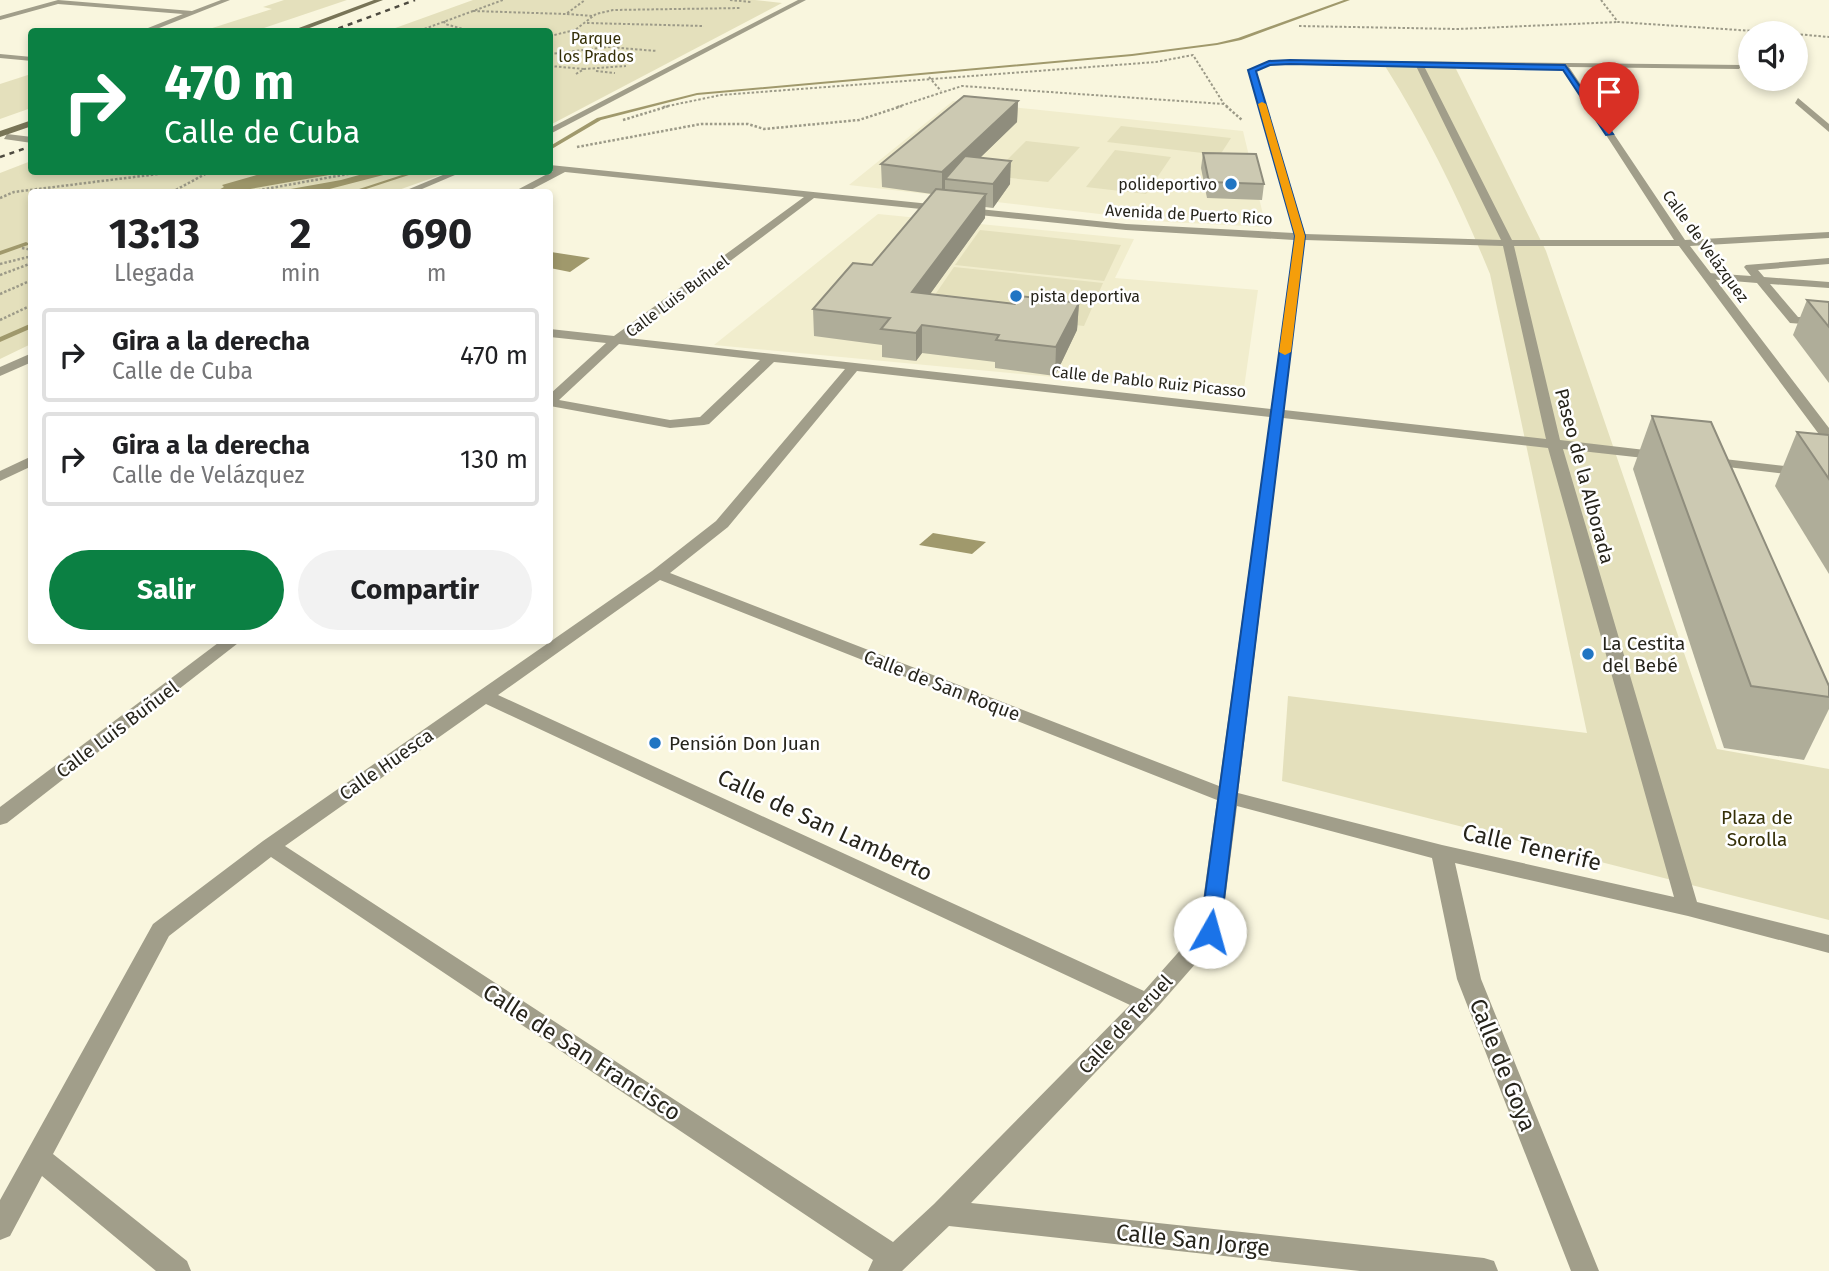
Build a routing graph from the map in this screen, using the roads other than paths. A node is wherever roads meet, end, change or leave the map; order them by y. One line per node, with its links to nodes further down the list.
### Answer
1 (227, 0): 5 (street)
2 (380, 0): 8 (street)
3 (803, 0): 18 (street)
4 (58, 1): 5 (street); 6 (street)
5 (195, 13): 7 (street)
6 (0, 18)
7 (152, 28)
8 (302, 28)
9 (0, 55): 10 (street)
10 (18, 57): 11 (street); 12 (street)
11 (28, 58)
12 (0, 63)
13 (1419, 64): 15 (street); 31 (street, Calle de Teruel); 32 (street, Paseo de la Alborada)
14 (1738, 67): 15 (street)
15 (1565, 68): 33 (street, Calle de Velázquez)
16 (1798, 101): 19 (street)
17 (28, 125): 20 (street)
18 (553, 129)
19 (1829, 129)
20 (4, 136): 21 (street)
21 (28, 139)
22 (553, 168): 23 (street, Avenida de Puerto Rico)
23 (562, 170): 26 (street); 29 (street, Avenida de Puerto Rico)
24 (450, 175): 27 (street)
25 (553, 175): 28 (street)
26 (553, 175)
27 (414, 189)
28 (527, 189)
29 (810, 197): 31 (street, Avenida de Puerto Rico); 41 (street, Calle Luis Buñuel)
30 (1829, 235): 33 (street, Avenida de Puerto Rico)
31 (1300, 236): 32 (street, Avenida de Puerto Rico); 48 (street, Calle de Teruel)
32 (1508, 243): 33 (street, Avenida de Puerto Rico); 50 (street, Paseo de la Alborada)
33 (1682, 243): 36 (street, Calle de Velázquez)
34 (1829, 261): 35 (street)
35 (1809, 262): 37 (street); 38 (street)
36 (1707, 276): 37 (street); 49 (street, Calle de Velázquez)
37 (1758, 280): 38 (street); 39 (street)
38 (1829, 284)
39 (1829, 322)
40 (553, 333): 41 (street, Calle de Pablo Ruiz Picasso)
41 (618, 340): 42 (street, Calle de Pablo Ruiz Picasso); 46 (street, Calle Luis Buñuel)
42 (770, 358): 44 (street, Calle de Pablo Ruiz Picasso); 47 (street)
43 (28, 359): 45 (street)
44 (853, 368): 48 (street, Calle de Pablo Ruiz Picasso); 54 (street, Calle Huesca)
45 (0, 372)
46 (553, 399)
47 (553, 403)
48 (1278, 412): 50 (street, Calle de Pablo Ruiz Picasso); 57 (street, Calle de Teruel)
49 (1829, 438)
50 (1554, 444): 52 (street, Calle de Pablo Ruiz Picasso); 61 (street, Paseo de la Alborada)
51 (28, 462): 53 (street)
52 (1829, 475)
53 (0, 477)
54 (658, 573): 56 (street, Calle Huesca); 57 (street, Calle de San Roque)
55 (229, 644): 58 (street, Calle Luis Buñuel)
56 (482, 695): 59 (street, Calle Huesca); 63 (street, Calle de San Lamberto)
57 (1225, 796): 60 (street, Calle Tenerife); 63 (street, Calle de Teruel)
58 (0, 818)
59 (270, 846): 64 (street, Calle Huesca); 67 (street, Calle de San Francisco)
60 (1442, 853): 61 (street, Calle Tenerife); 70 (street, Calle de Goya)
61 (1688, 908): 62 (street, Calle Tenerife)
62 (1829, 944)
63 (1147, 1003): 65 (street, Calle de Teruel)
64 (38, 1157): 66 (street, Calle Huesca); 68 (street)
65 (944, 1213): 67 (street, Calle de Teruel); 69 (street, Calle San Jorge)
66 (0, 1227)
67 (888, 1265)
68 (177, 1271)
69 (1484, 1271)
70 (1585, 1271)

